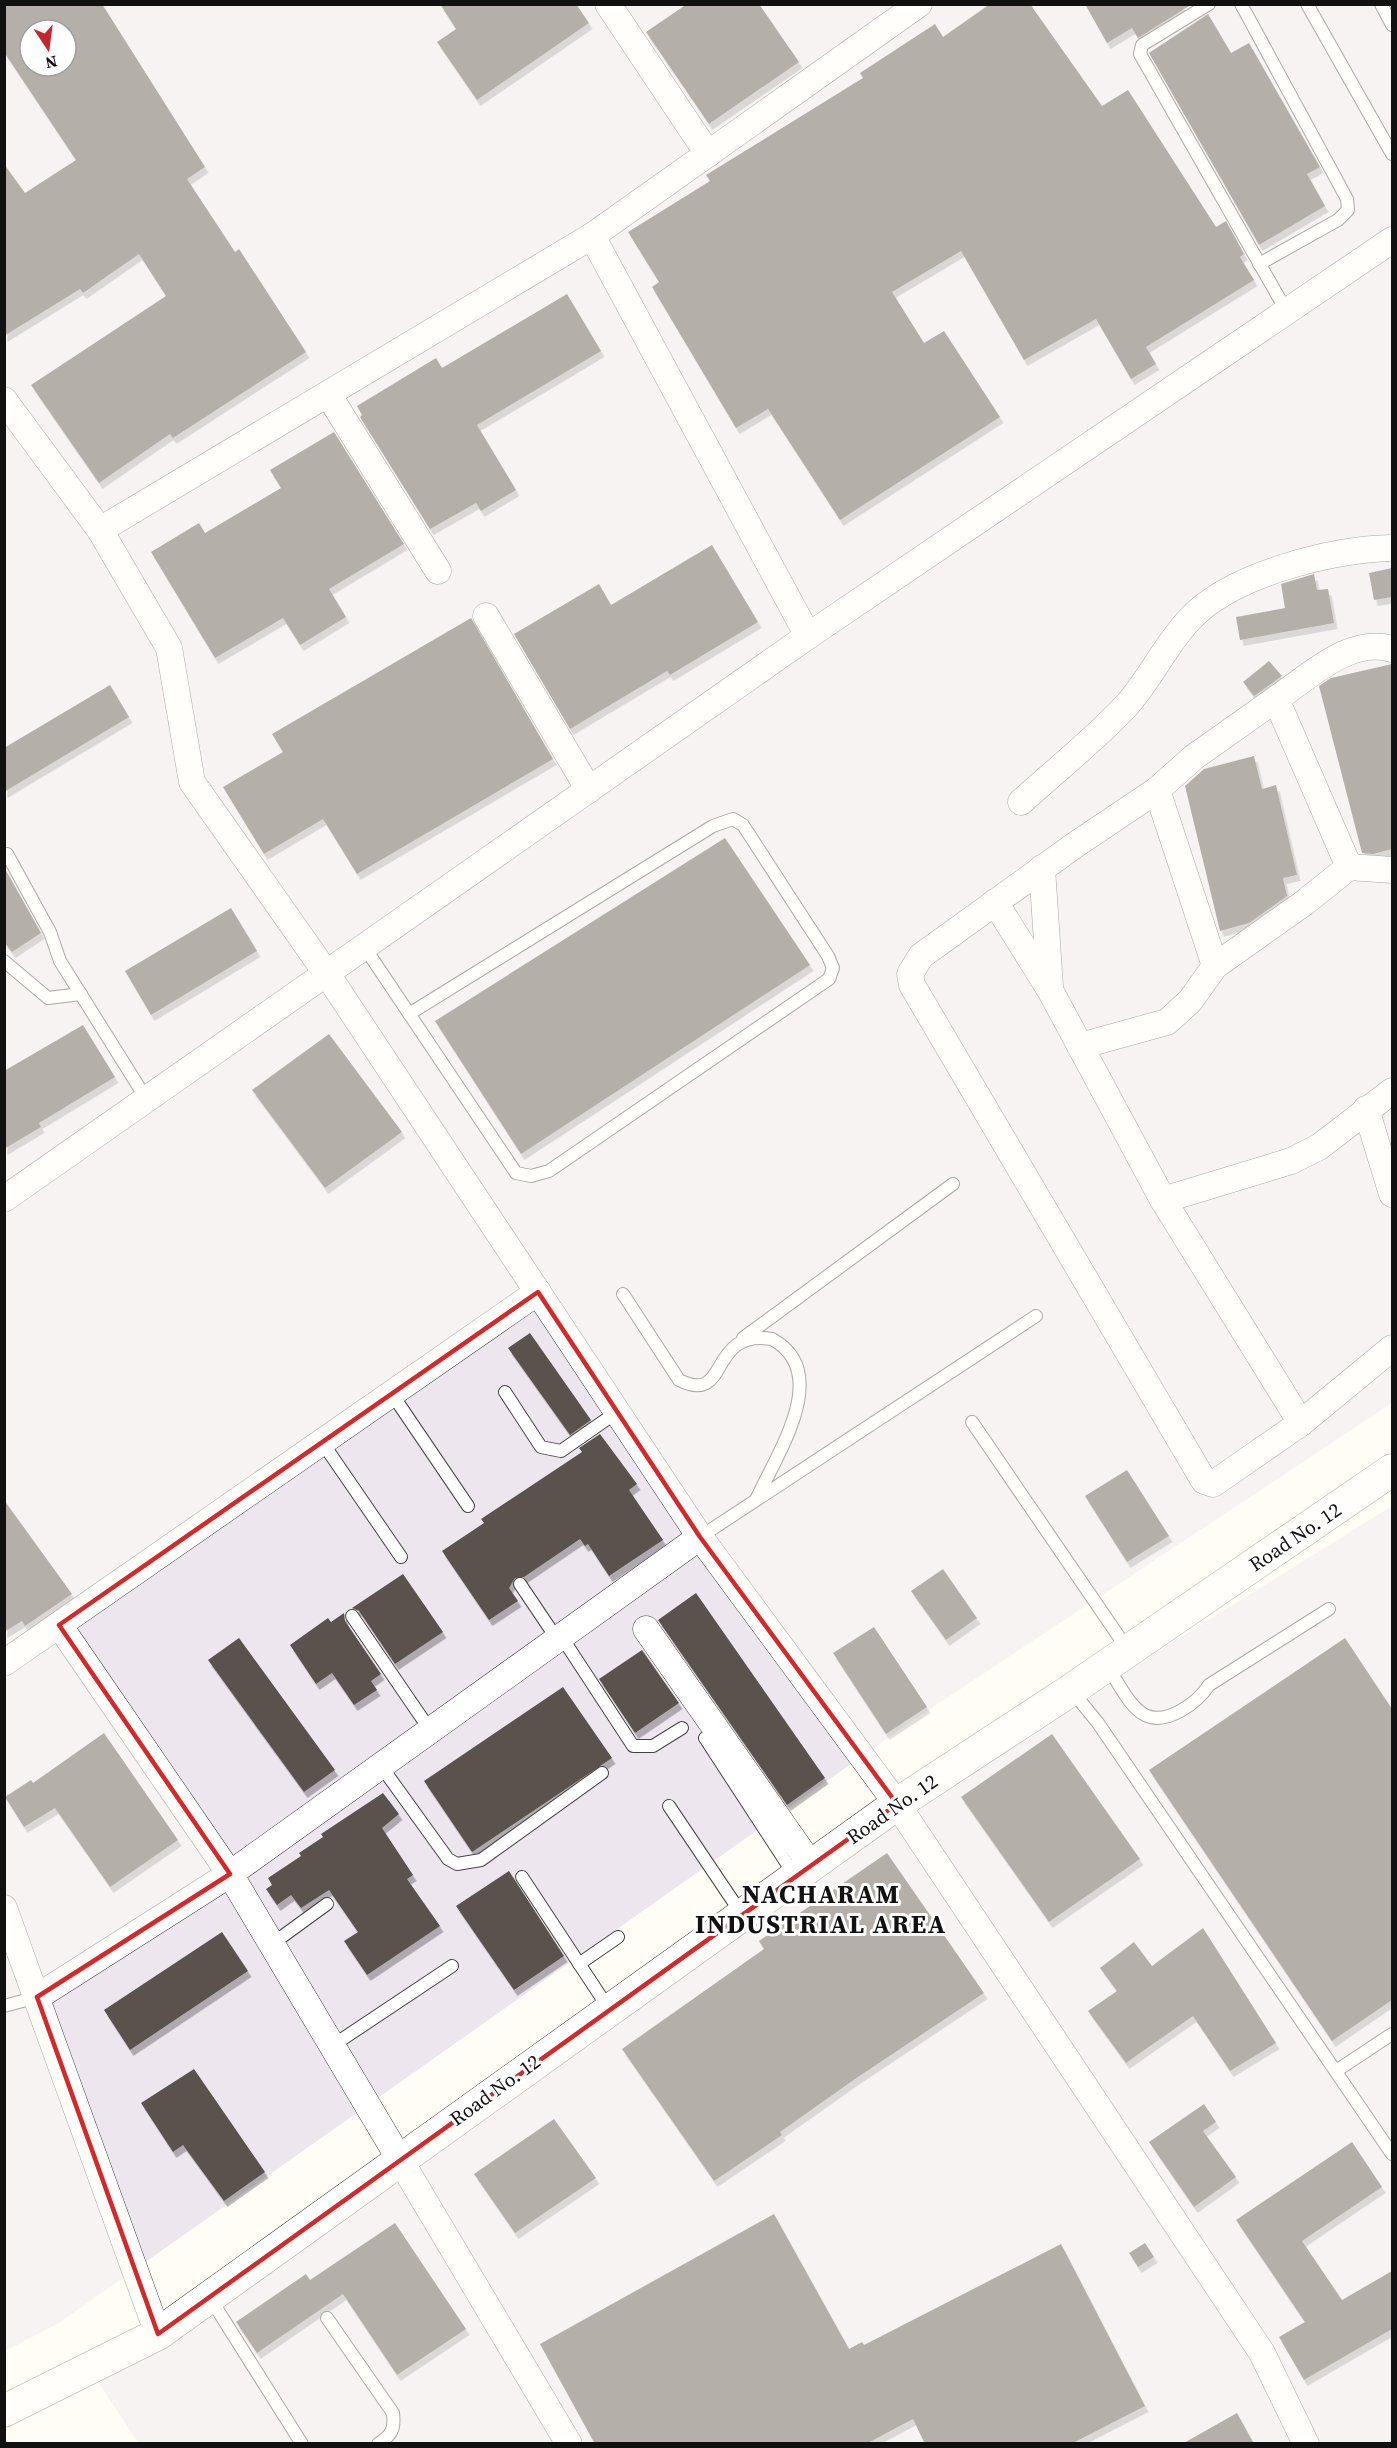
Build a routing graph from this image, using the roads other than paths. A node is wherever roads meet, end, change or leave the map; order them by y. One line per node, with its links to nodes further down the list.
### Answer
1 (608, 4): 8 (street)
2 (919, 4): 8 (street)
3 (1209, 4): 12 (lane)
4 (1241, 4): 12 (lane)
5 (1307, 4): 9 (lane)
6 (1380, 4): 7 (lane)
7 (1392, 25)
8 (708, 154): 10 (street)
9 (1392, 154)
10 (592, 236): 14 (street); 20 (street)
11 (1392, 240): 13 (street)
12 (1259, 264): 13 (lane)
13 (1287, 312): 20 (street)
14 (328, 394): 16 (street); 18 (street)
15 (4, 400): 16 (street)
16 (100, 530): 34 (street)
17 (1392, 548): 25 (street)
18 (438, 571)
19 (486, 616): 23 (street)
20 (808, 636): 23 (street)
21 (1392, 649): 22 (street)
22 (1276, 699): 24 (street); 27 (street)
23 (590, 790): 31 (street)
24 (1157, 790): 28 (street); 33 (street)
25 (1021, 802)
26 (7, 854): 36 (lane)
27 (1348, 867): 29 (street); 33 (street)
28 (1042, 868): 30 (street); 35 (street)
29 (1392, 870)
30 (995, 902): 35 (street); 55 (street)
31 (365, 948): 34 (street); 37 (lane)
32 (4, 961): 36 (lane)
33 (1215, 966): 38 (street)
34 (327, 975): 40 (street); 46 (street)
35 (1050, 990): 38 (street)
36 (81, 994): 40 (lane)
37 (409, 1014): 37 (lane)
38 (1080, 1046): 45 (street)
39 (1392, 1091): 41 (street)
40 (147, 1100): 44 (street)
41 (1366, 1109): 43 (street); 45 (street)
42 (953, 1184): 49 (lane)
43 (1392, 1194)
44 (4, 1199)
45 (1163, 1200): 55 (street)
46 (538, 1292): 52 (street); 53 (street)
47 (623, 1294): 49 (lane)
48 (1036, 1316): 58 (lane)
49 (735, 1344): 58 (lane)
50 (1392, 1348): 55 (street)
51 (505, 1392): 53 (lane)
52 (392, 1394): 56 (street); 59 (lane)
53 (617, 1412): 60 (street)
54 (972, 1422): 68 (lane)
55 (1300, 1423)
56 (322, 1442): 61 (lane); 65 (street)
57 (1392, 1470): 68 (street, Road No. 12)
58 (756, 1499): 60 (lane)
59 (468, 1506)
60 (700, 1537): 67 (street); 76 (street)
61 (401, 1557)
62 (520, 1584): 67 (lane)
63 (1329, 1609): 68 (lane)
64 (352, 1617): 72 (lane)
65 (59, 1625): 69 (street); 79 (street)
66 (646, 1629): 78 (street)
67 (559, 1638): 71 (lane); 72 (street)
68 (1118, 1658): 70 (street, Road No. 12)
69 (4, 1663)
70 (1071, 1690): 76 (street, Road No. 12); 93 (lane)
71 (682, 1728)
72 (430, 1730): 74 (street)
73 (705, 1738): 78 (lane)
74 (381, 1766): 75 (lane); 79 (street)
75 (602, 1773)
76 (897, 1804): 78 (street, Road No. 12); 103 (street)
77 (669, 1806): 83 (lane)
78 (804, 1871): 83 (street, Road No. 12)
79 (230, 1874): 85 (street); 88 (street)
80 (522, 1877): 86 (lane)
81 (327, 1904): 85 (lane)
82 (4, 1908): 88 (street)
83 (742, 1914): 90 (street, Road No. 12)
84 (618, 1937): 86 (lane)
85 (272, 1944): 92 (street)
86 (579, 1964): 90 (lane)
87 (452, 1966): 92 (lane)
88 (37, 1996): 89 (lane); 98 (street)
89 (4, 2006)
90 (609, 2009): 95 (street, Road No. 12)
91 (1392, 2034): 93 (lane)
92 (332, 2046): 95 (street)
93 (1336, 2071): 94 (lane)
94 (1392, 2154)
95 (399, 2159): 96 (street, Road No. 12); 102 (street)
96 (209, 2297): 98 (street, Road No. 12); 100 (lane)
97 (327, 2318): 101 (lane)
98 (158, 2334): 99 (street, Road No. 12)
99 (4, 2411)
100 (302, 2444)
101 (378, 2444)
102 (569, 2444)
103 (1306, 2444)

